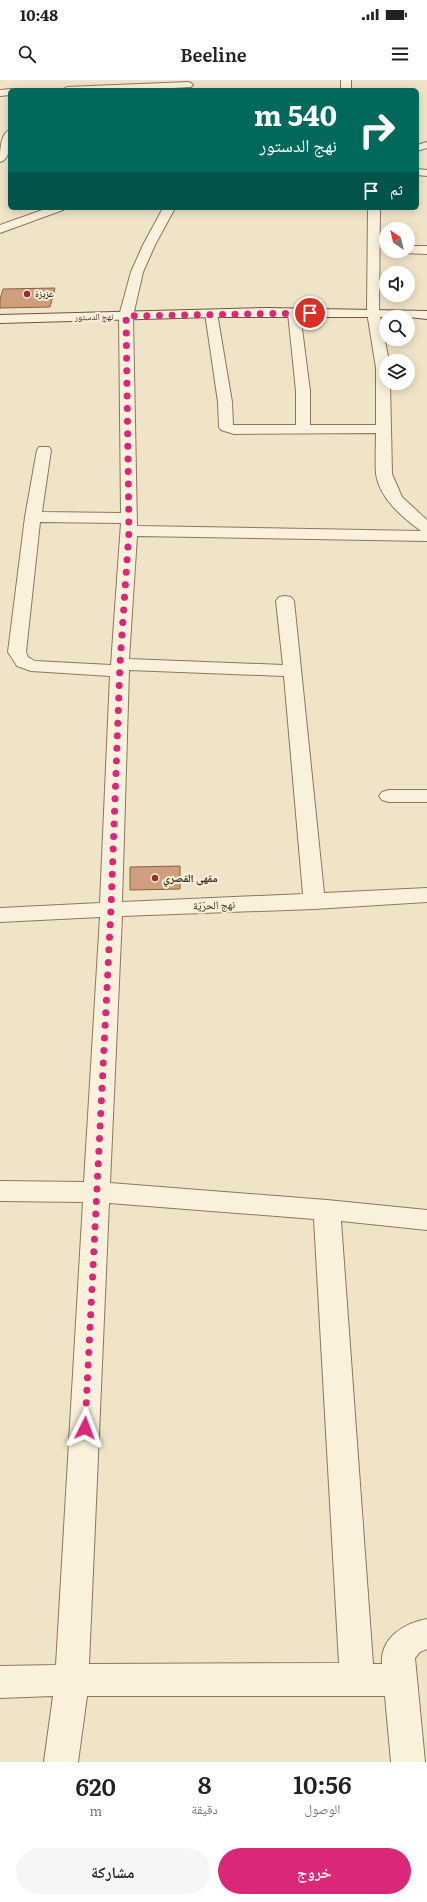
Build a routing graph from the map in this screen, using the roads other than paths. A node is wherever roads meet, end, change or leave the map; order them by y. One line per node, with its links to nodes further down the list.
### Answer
1 (188, 85): 2 (street)
2 (115, 88)
3 (8, 139): 4 (street)
4 (0, 159)
5 (53, 210): 8 (street)
6 (169, 210): 16 (street)
7 (374, 210): 9 (street)
8 (0, 229)
9 (379, 249): 12 (street)
10 (415, 250): 11 (street)
11 (427, 250)
12 (373, 312): 14 (street, نهج الدستور); 15 (street, نهج الدستور); 19 (street)
13 (211, 313): 14 (street, نهج الدستور); 16 (street, نهج الدستور); 18 (street)
14 (294, 313): 18 (street)
15 (427, 315)
16 (126, 316): 17 (street, نهج الدستور); 22 (street)
17 (0, 319)
18 (303, 429): 19 (street)
19 (383, 429): 23 (street)
20 (44, 450): 21 (street)
21 (33, 517): 22 (street); 26 (street)
22 (129, 524): 24 (street); 26 (street)
23 (427, 528)
24 (427, 536)
25 (285, 601): 27 (street)
26 (120, 667): 27 (street); 32 (street)
27 (293, 671): 31 (street)
28 (389, 796): 29 (street)
29 (427, 796)
30 (427, 895): 31 (street, نهج الحرّيّة)
31 (314, 902): 32 (street, نهج الحرّيّة)
32 (111, 908): 33 (street, نهج الحرّيّة); 35 (street)
33 (0, 914)
34 (0, 1191): 35 (street)
35 (96, 1192): 36 (street); 40 (street)
36 (327, 1210): 37 (street); 39 (street)
37 (427, 1220)
38 (427, 1634): 41 (street)
39 (357, 1679): 40 (street); 41 (street)
40 (72, 1680): 42 (street); 43 (street)
41 (401, 1681): 44 (street)
42 (0, 1682)
43 (61, 1762)
44 (408, 1762)

